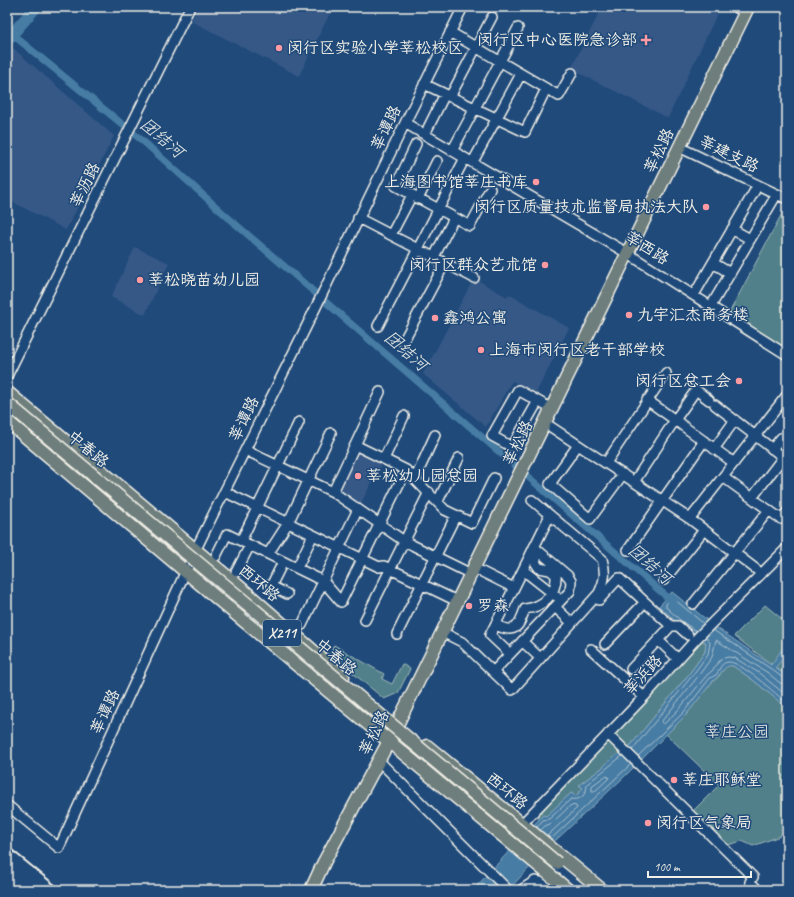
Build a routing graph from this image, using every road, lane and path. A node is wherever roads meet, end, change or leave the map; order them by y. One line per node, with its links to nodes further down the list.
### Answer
1 (190, 7): 48 (street, 莘沥路)
2 (463, 7): 6 (street, 莘谭路)
3 (743, 9): 19 (main road, 莘松路)
4 (492, 17): 7 (street)
5 (518, 28): 8 (street)
6 (450, 32): 7 (street); 11 (street, 莘谭路)
7 (476, 48): 8 (street); 13 (street)
8 (500, 62): 10 (street); 14 (street)
9 (572, 73): 12 (street)
10 (521, 74): 12 (street); 15 (street)
11 (424, 84): 13 (street); 16 (street, 莘谭路)
12 (546, 89): 15 (street)
13 (448, 95): 14 (street); 17 (street)
14 (475, 108): 15 (street); 20 (street)
15 (497, 118): 22 (street)
16 (405, 123): 20 (street, 莘西路); 30 (street, 莘谭路)
17 (428, 128)
18 (416, 144): 27 (street)
19 (679, 147): 24 (street, 莘建支路); 36 (main road, 莘松路)
20 (452, 151): 21 (street, 莘西路)
21 (465, 158): 29 (street); 36 (street, 莘西路)
22 (475, 158)
23 (437, 161): 27 (street)
24 (758, 186): 26 (street, 莘建支路); 32 (street)
25 (490, 189): 31 (street)
26 (777, 194): 28 (street, 莘建支路); 34 (street)
27 (415, 197): 29 (street); 33 (street)
28 (787, 200)
29 (438, 209): 31 (street); 35 (street)
30 (358, 218): 33 (street); 72 (street, 莘谭路)
31 (454, 218): 37 (street)
32 (732, 229): 34 (street); 39 (street)
33 (391, 235): 35 (street)
34 (750, 239): 40 (street)
35 (418, 249): 37 (street); 44 (street)
36 (627, 253): 42 (street, 莘西路); 55 (main road, 莘松路)
37 (434, 257): 38 (street)
38 (445, 263): 41 (street); 45 (street)
39 (713, 263): 40 (street); 42 (street)
40 (730, 273): 43 (street)
41 (474, 278)
42 (694, 295): 43 (street, 莘西路)
43 (711, 306): 46 (street, 莘西路)
44 (378, 326)
45 (403, 342)
46 (787, 355)
47 (666, 373): 52 (street)
48 (7, 376)
49 (7, 392): 111 (main road, 西环路)
50 (380, 392): 69 (street)
51 (787, 395): 65 (street)
52 (647, 400): 58 (street); 76 (street)
53 (538, 401): 53 (street); 55 (street)
54 (7, 403): 161 (main road, 中春路 / X211, bridge)
55 (552, 409): 62 (main road, 莘松路)
56 (7, 414): 161 (main road, 中春路 / X211)
57 (404, 416): 75 (street)
58 (675, 420): 59 (street); 66 (street); 85 (street)
59 (735, 420): 65 (street); 70 (street)
60 (7, 421): 122 (main road)
61 (299, 422): 78 (street)
62 (545, 423): 68 (street); 123 (main road, 莘松路)
63 (331, 433): 84 (street)
64 (435, 435): 83 (street)
65 (755, 436): 71 (street); 77 (street)
66 (704, 441): 70 (street); 91 (street)
67 (787, 442): 71 (street)
68 (578, 444): 76 (street); 80 (street)
69 (356, 445): 75 (street); 87 (street)
70 (714, 449): 77 (street)
71 (772, 449): 73 (street)
72 (246, 450): 78 (street); 86 (street, 莘谭路)
73 (785, 454): 89 (street)
74 (459, 458): 92 (street)
75 (384, 459): 79 (street)
76 (606, 463): 80 (street)
77 (734, 463): 81 (street)
78 (278, 465): 84 (street); 93 (street)
79 (406, 470): 83 (street); 101 (street)
80 (623, 474): 85 (street)
81 (723, 477): 89 (street); 99 (street)
82 (494, 478): 97 (street)
83 (415, 479): 88 (street)
84 (308, 480): 87 (street); 100 (street)
85 (634, 482): 91 (street)
86 (224, 492): 93 (street); 111 (street, 莘谭路)
87 (333, 492): 94 (street)
88 (429, 492): 92 (street); 105 (street)
89 (752, 498): 95 (street)
90 (532, 500): 98 (street)
91 (662, 500): 99 (street); 110 (street)
92 (438, 501): 97 (street)
93 (257, 508): 100 (street); 104 (street)
94 (358, 510): 101 (street); 107 (street)
95 (769, 510): 96 (street); 112 (street)
96 (787, 512)
97 (456, 515): 115 (street)
98 (550, 515): 109 (street); 138 (street)
99 (690, 519): 102 (street)
100 (288, 523): 103 (street); 113 (street)
101 (379, 524): 105 (street); 116 (street)
102 (704, 530): 112 (street); 125 (street)
103 (313, 535): 107 (street); 118 (street)
104 (241, 540): 106 (street); 114 (street)
105 (404, 541): 115 (street); 119 (street)
106 (250, 545): 113 (street); 124 (street)
107 (339, 548): 116 (street); 126 (street)
108 (787, 548): 151 (street, 莘浜路)
109 (536, 549): 120 (street); 129 (street); 131 (street)
110 (628, 550)
111 (195, 551): 122 (street, 莘谭路); 155 (main road, 西环路)
112 (735, 553): 121 (street); 134 (street)
113 (268, 554): 117 (street)
114 (216, 556)
115 (435, 556): 123 (street); 127 (street)
116 (362, 559): 119 (street); 126 (street)
117 (283, 562): 118 (street); 130 (street)
118 (297, 568): 126 (street)
119 (390, 569): 127 (street); 136 (street)
120 (522, 570): 128 (street); 129 (street)
121 (757, 570)
122 (186, 571): 157 (main road); 159 (street, 莘谭路)
123 (472, 571): 128 (street); 132 (main road, 莘松路)
124 (236, 572)
125 (664, 580)
126 (323, 581): 139 (street)
127 (422, 584): 132 (street); 143 (street)
128 (514, 588): 140 (street)
129 (553, 593): 131 (street); 140 (street)
130 (287, 594)
131 (561, 600): 135 (street)
132 (457, 601): 142 (main road, 莘松路)
133 (645, 602): 137 (street); 141 (street); 147 (street)
134 (693, 604)
135 (554, 607): 138 (street); 146 (street)
136 (365, 620)
137 (582, 620)
138 (572, 623): 150 (street)
139 (302, 625)
140 (495, 625): 149 (street)
141 (671, 626): 144 (street); 145 (street)
142 (442, 632): 153 (street); 155 (main road, 莘松路)
143 (397, 634)
144 (688, 635)
145 (658, 640): 151 (street); 152 (street)
146 (522, 641): 149 (street); 150 (street)
147 (605, 644)
148 (591, 649): 154 (street)
149 (510, 654): 153 (street)
150 (540, 658): 153 (street)
151 (678, 659): 154 (street, 莘浜路)
152 (631, 669)
153 (493, 672)
154 (644, 697): 156 (street, 莘浜路)
155 (397, 722): 157 (main road, 莘松路); 160 (main road, 西环路)
156 (608, 734): 160 (street, 莘浜路); 170 (street)
157 (389, 741): 158 (main road, 莘松路); 166 (main road)
158 (379, 761): 162 (main road, 莘松路); 163 (street)
159 (7, 804)
160 (524, 826): 161 (main road, 西环路)
161 (556, 862): 167 (main road, 中春路 / X211); 168 (main road, 中春路 / X211); 169 (main road, 西环路)
162 (311, 890)
163 (508, 890)
164 (521, 890): 165 (street)
165 (550, 890)
166 (568, 890)
167 (577, 890)
168 (590, 890)
169 (602, 890)
170 (758, 890)

